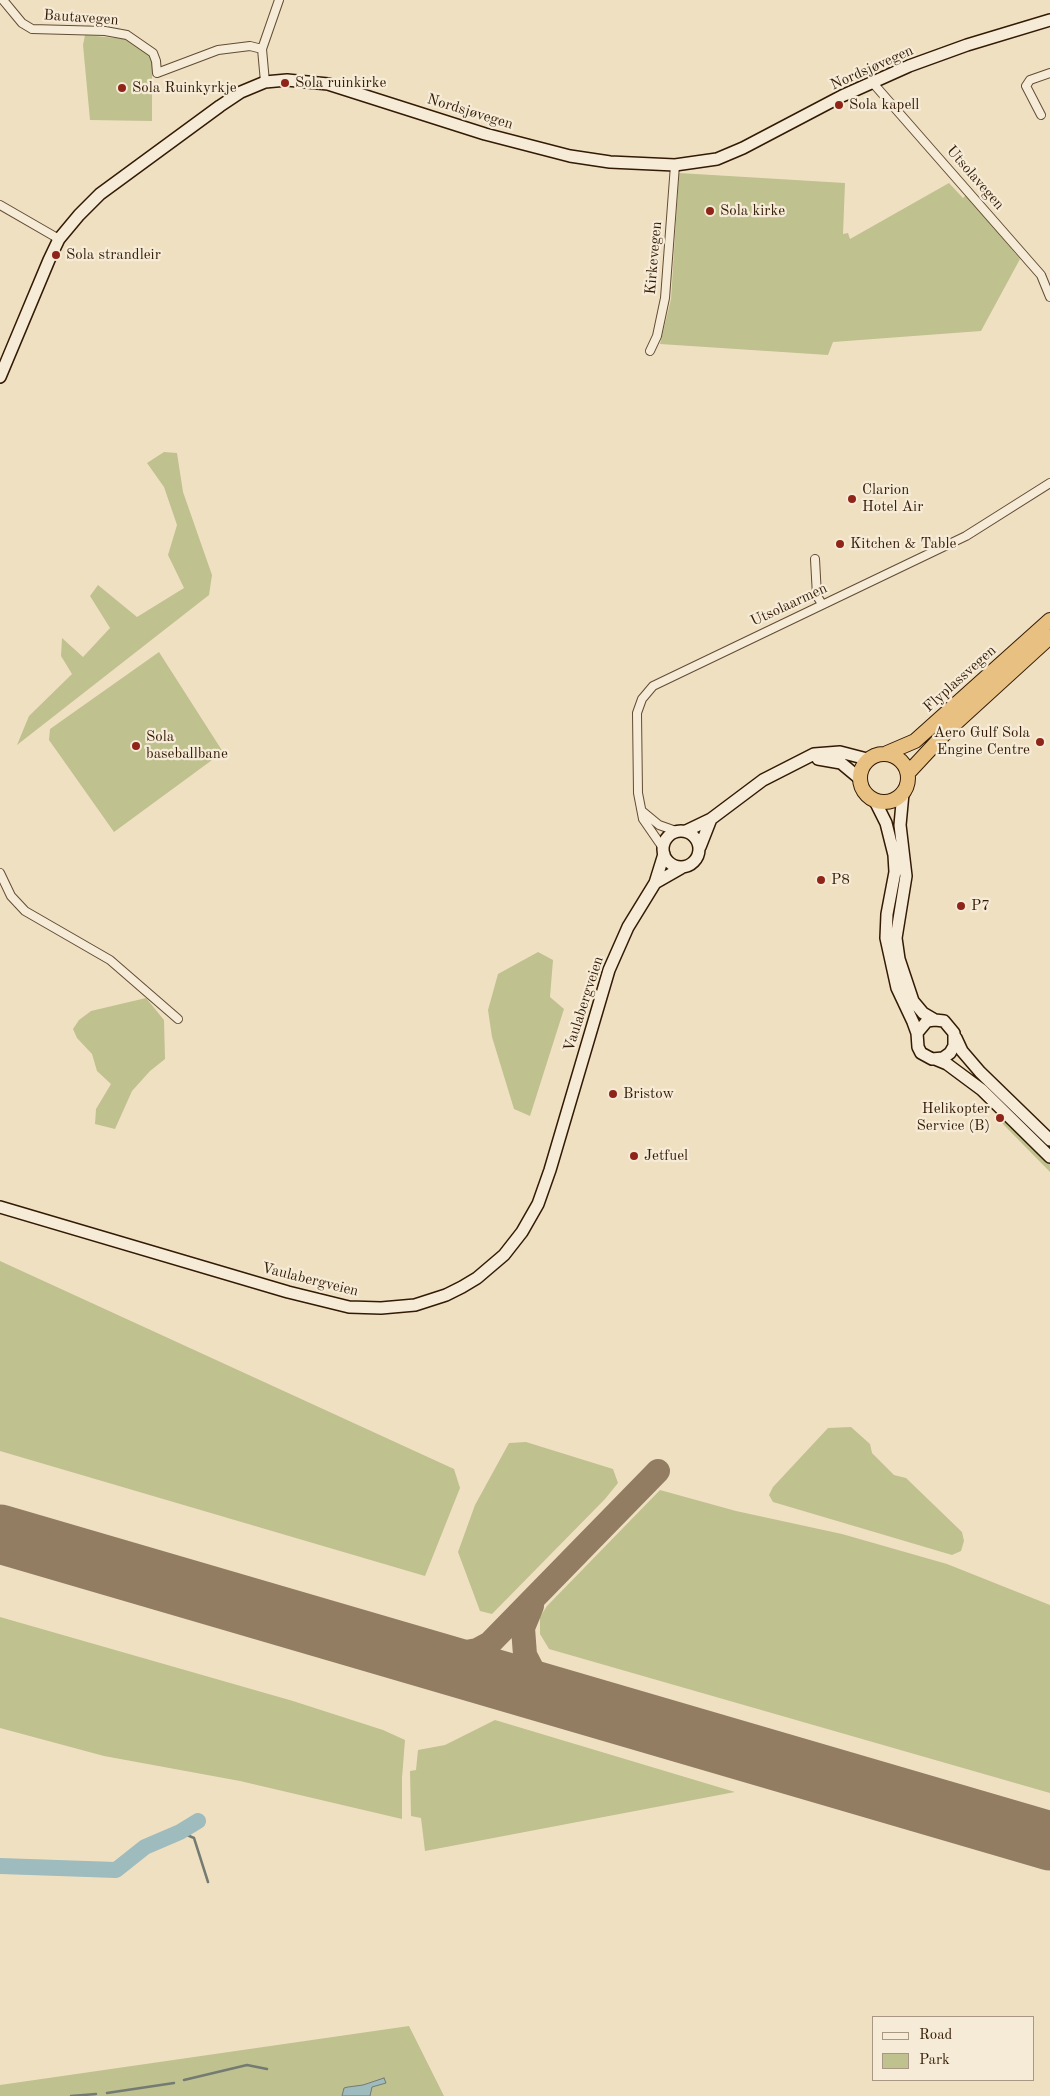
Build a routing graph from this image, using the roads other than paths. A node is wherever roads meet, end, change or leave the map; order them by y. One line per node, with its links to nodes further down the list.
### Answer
1 (3, 0): 4 (street, Bautavegen)
2 (279, 0): 4 (street)
3 (1049, 22): 7 (street, Nordsjøvegen)
4 (262, 49): 6 (street)
5 (1050, 73): 8 (street)
6 (265, 82): 9 (street, Nordsjøvegen); 11 (street, Nordsjøvegen)
7 (872, 82): 9 (street, Nordsjøvegen); 12 (street, Utsolavegen)
8 (1041, 115)
9 (675, 165): 13 (street, Kirkevegen)
10 (0, 205): 11 (street)
11 (59, 239): 14 (street, Nordsjøvegen)
12 (1050, 297)
13 (650, 351)
14 (0, 377)
15 (1050, 483): 17 (street, Utsolaarmen)
16 (815, 559): 17 (street)
17 (822, 604): 27 (street, Utsolaarmen)
18 (1050, 620): 20 (highway, Flyplassvegen)
19 (1050, 637): 23 (highway, Flyplassvegen)
20 (887, 754): 21 (highway); 23 (highway)
21 (867, 759): 22 (street); 24 (highway)
22 (804, 760): 24 (street); 28 (street)
23 (908, 773): 25 (highway)
24 (859, 778): 26 (highway)
25 (903, 793): 26 (highway); 36 (street)
26 (876, 802): 37 (street)
27 (642, 811): 29 (street); 31 (street, Utsolaarmen)
28 (712, 819): 29 (street); 30 (street)
29 (681, 831): 30 (street); 31 (street)
30 (700, 847): 32 (street)
31 (664, 851): 32 (street); 34 (street, Vaulabergveien)
32 (683, 867): 34 (street)
33 (0, 873): 35 (street)
34 (654, 883): 42 (street, Vaulabergveien)
35 (178, 1019)
36 (935, 1020): 37 (street); 38 (street)
37 (917, 1033): 39 (street)
38 (956, 1038): 39 (street); 40 (street)
39 (935, 1059): 41 (street)
40 (1050, 1140)
41 (1050, 1157)
42 (0, 1207)

